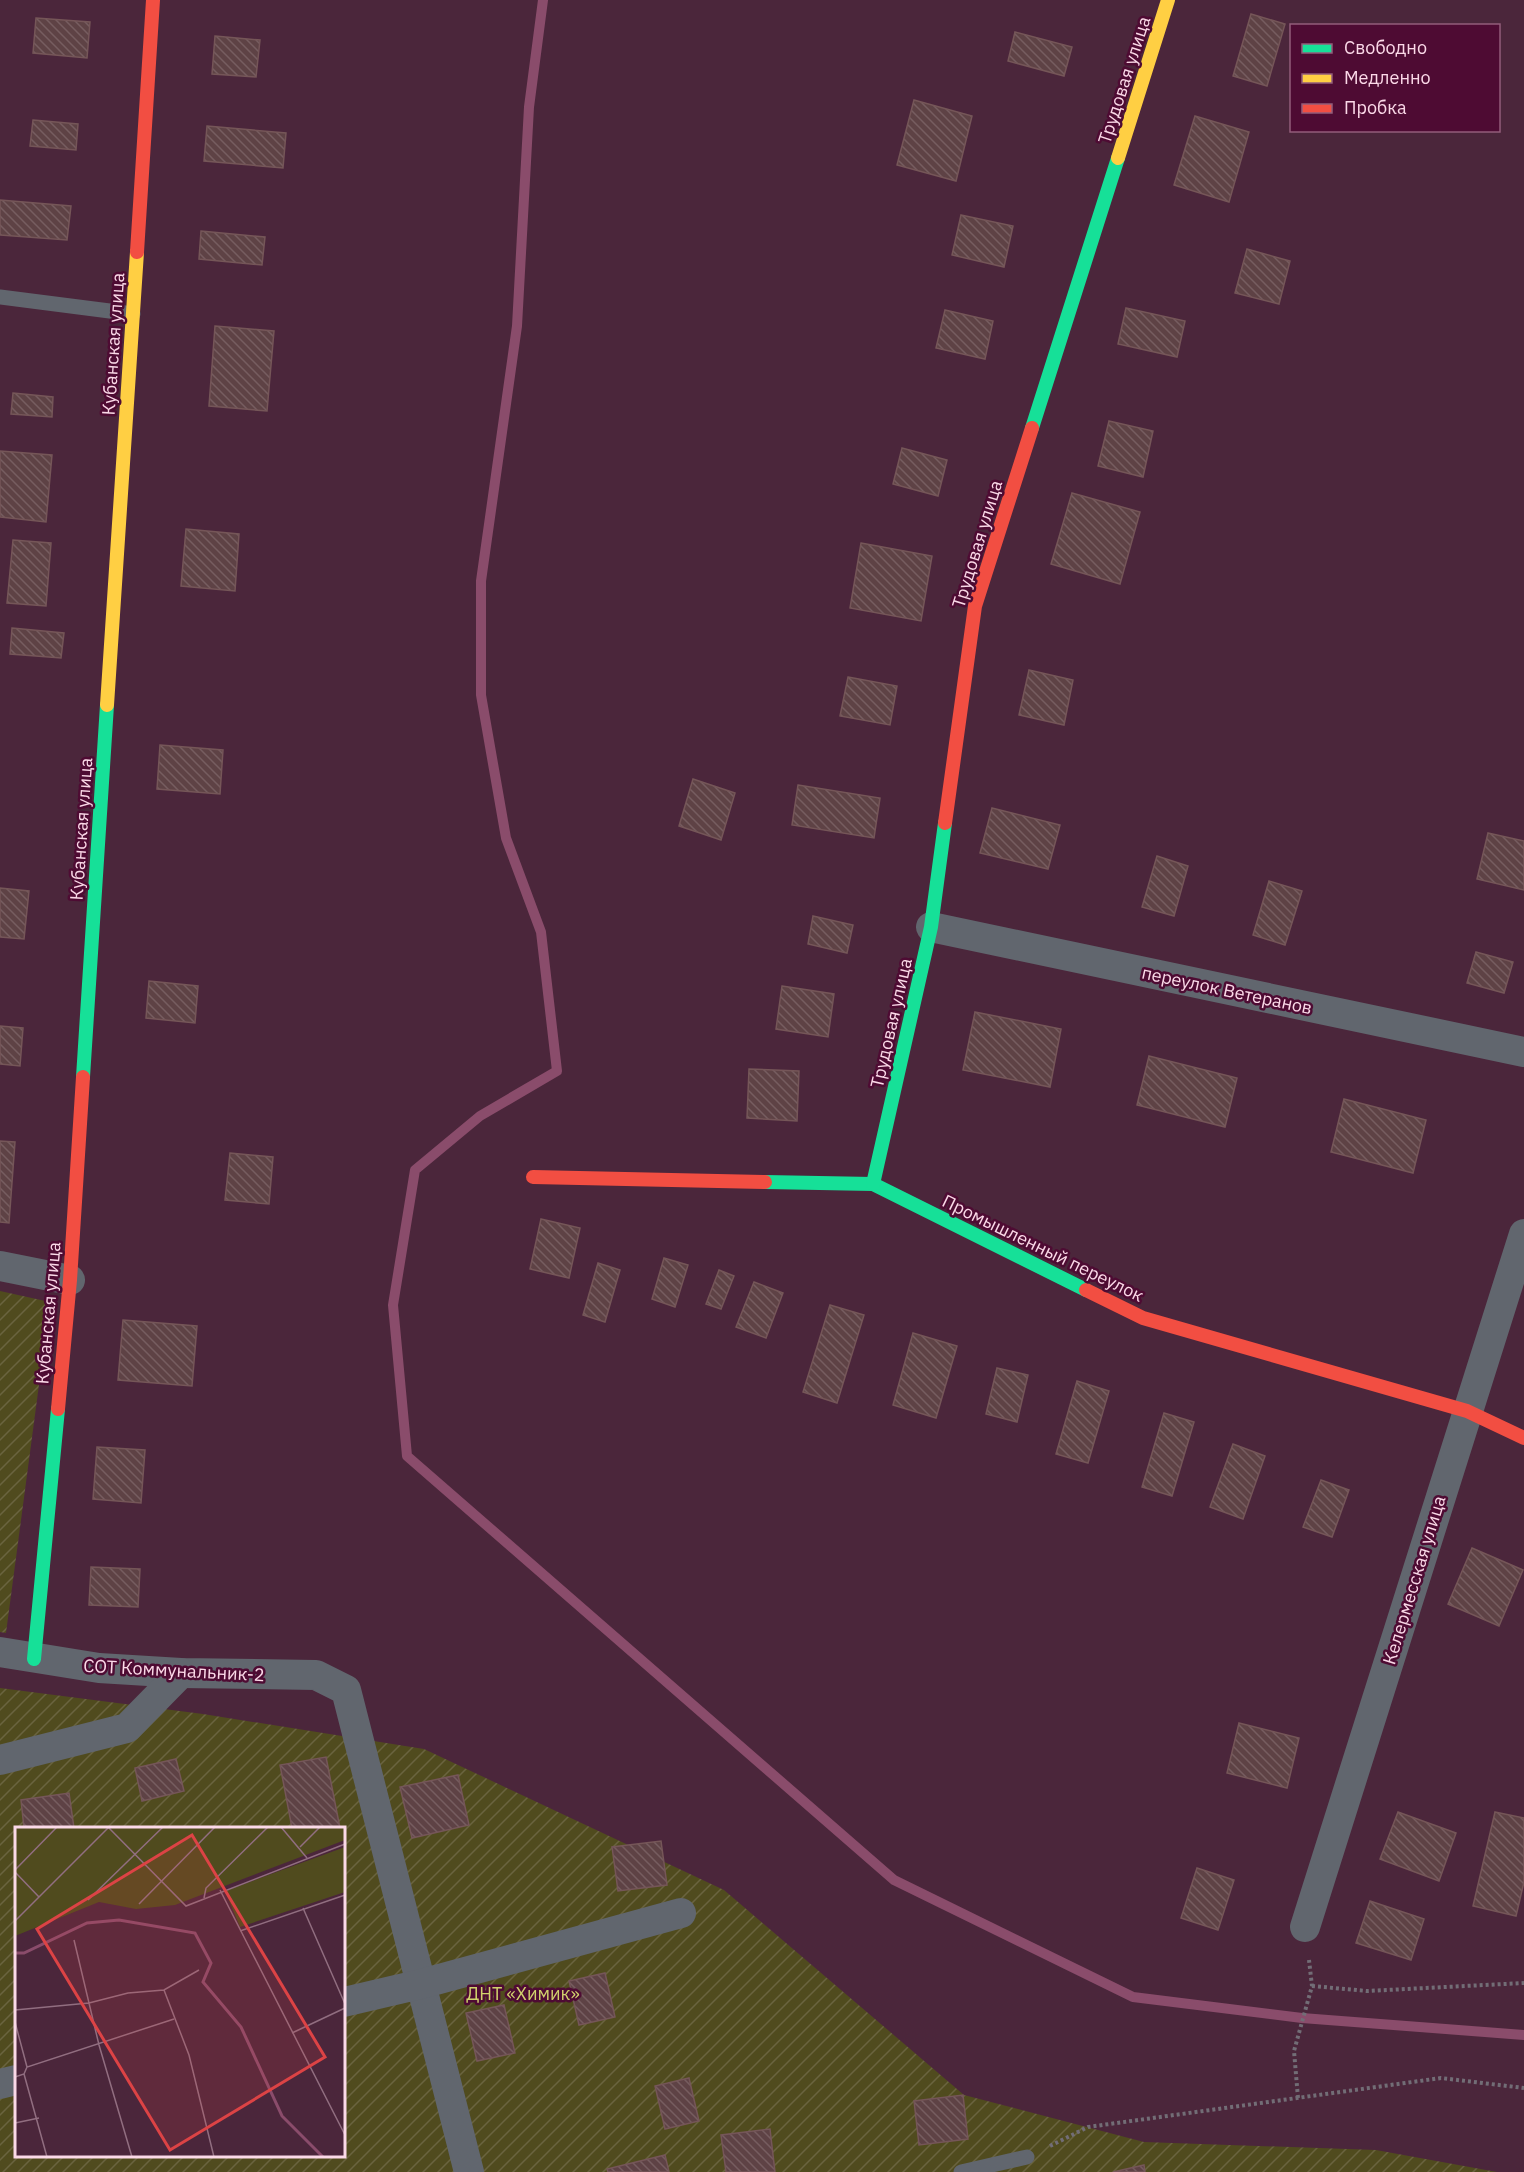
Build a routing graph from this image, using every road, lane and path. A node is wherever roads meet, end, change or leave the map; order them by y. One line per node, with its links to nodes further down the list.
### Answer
1 (153, 0): 4 (street, Кубанская улица)
2 (1168, 0): 5 (street, Трудовая улица)
3 (0, 297): 4 (lane)
4 (133, 314): 11 (street, Кубанская улица)
5 (931, 927): 6 (street, переулок Ветеранов); 8 (street, Трудовая улица)
6 (1524, 1052)
7 (533, 1176): 8 (street, Промышленный переулок)
8 (873, 1184): 12 (street, Промышленный переулок)
9 (1524, 1234): 12 (street, Келермесская улица)
10 (0, 1266): 11 (street)
11 (70, 1280): 15 (street, Кубанская улица)
12 (1467, 1411): 13 (street, Промышленный переулок); 19 (street, Келермесская улица)
13 (1524, 1438)
14 (0, 1652): 15 (street, СОТ Коммунальник-2)
15 (34, 1659): 16 (street, СОТ Коммунальник-2)
16 (181, 1672): 17 (street); 21 (street, СОТ Коммунальник-2)
17 (0, 1760)
18 (681, 1913): 21 (street)
19 (1305, 1927)
20 (1524, 1983): 26 (path)
21 (421, 1984): 22 (street); 28 (street)
22 (345, 2002)
23 (15, 2080): 24 (street)
24 (0, 2084)
25 (1524, 2088): 26 (path)
26 (1298, 2098): 27 (path)
27 (1027, 2157): 29 (lane)
28 (468, 2172)
29 (961, 2172)

